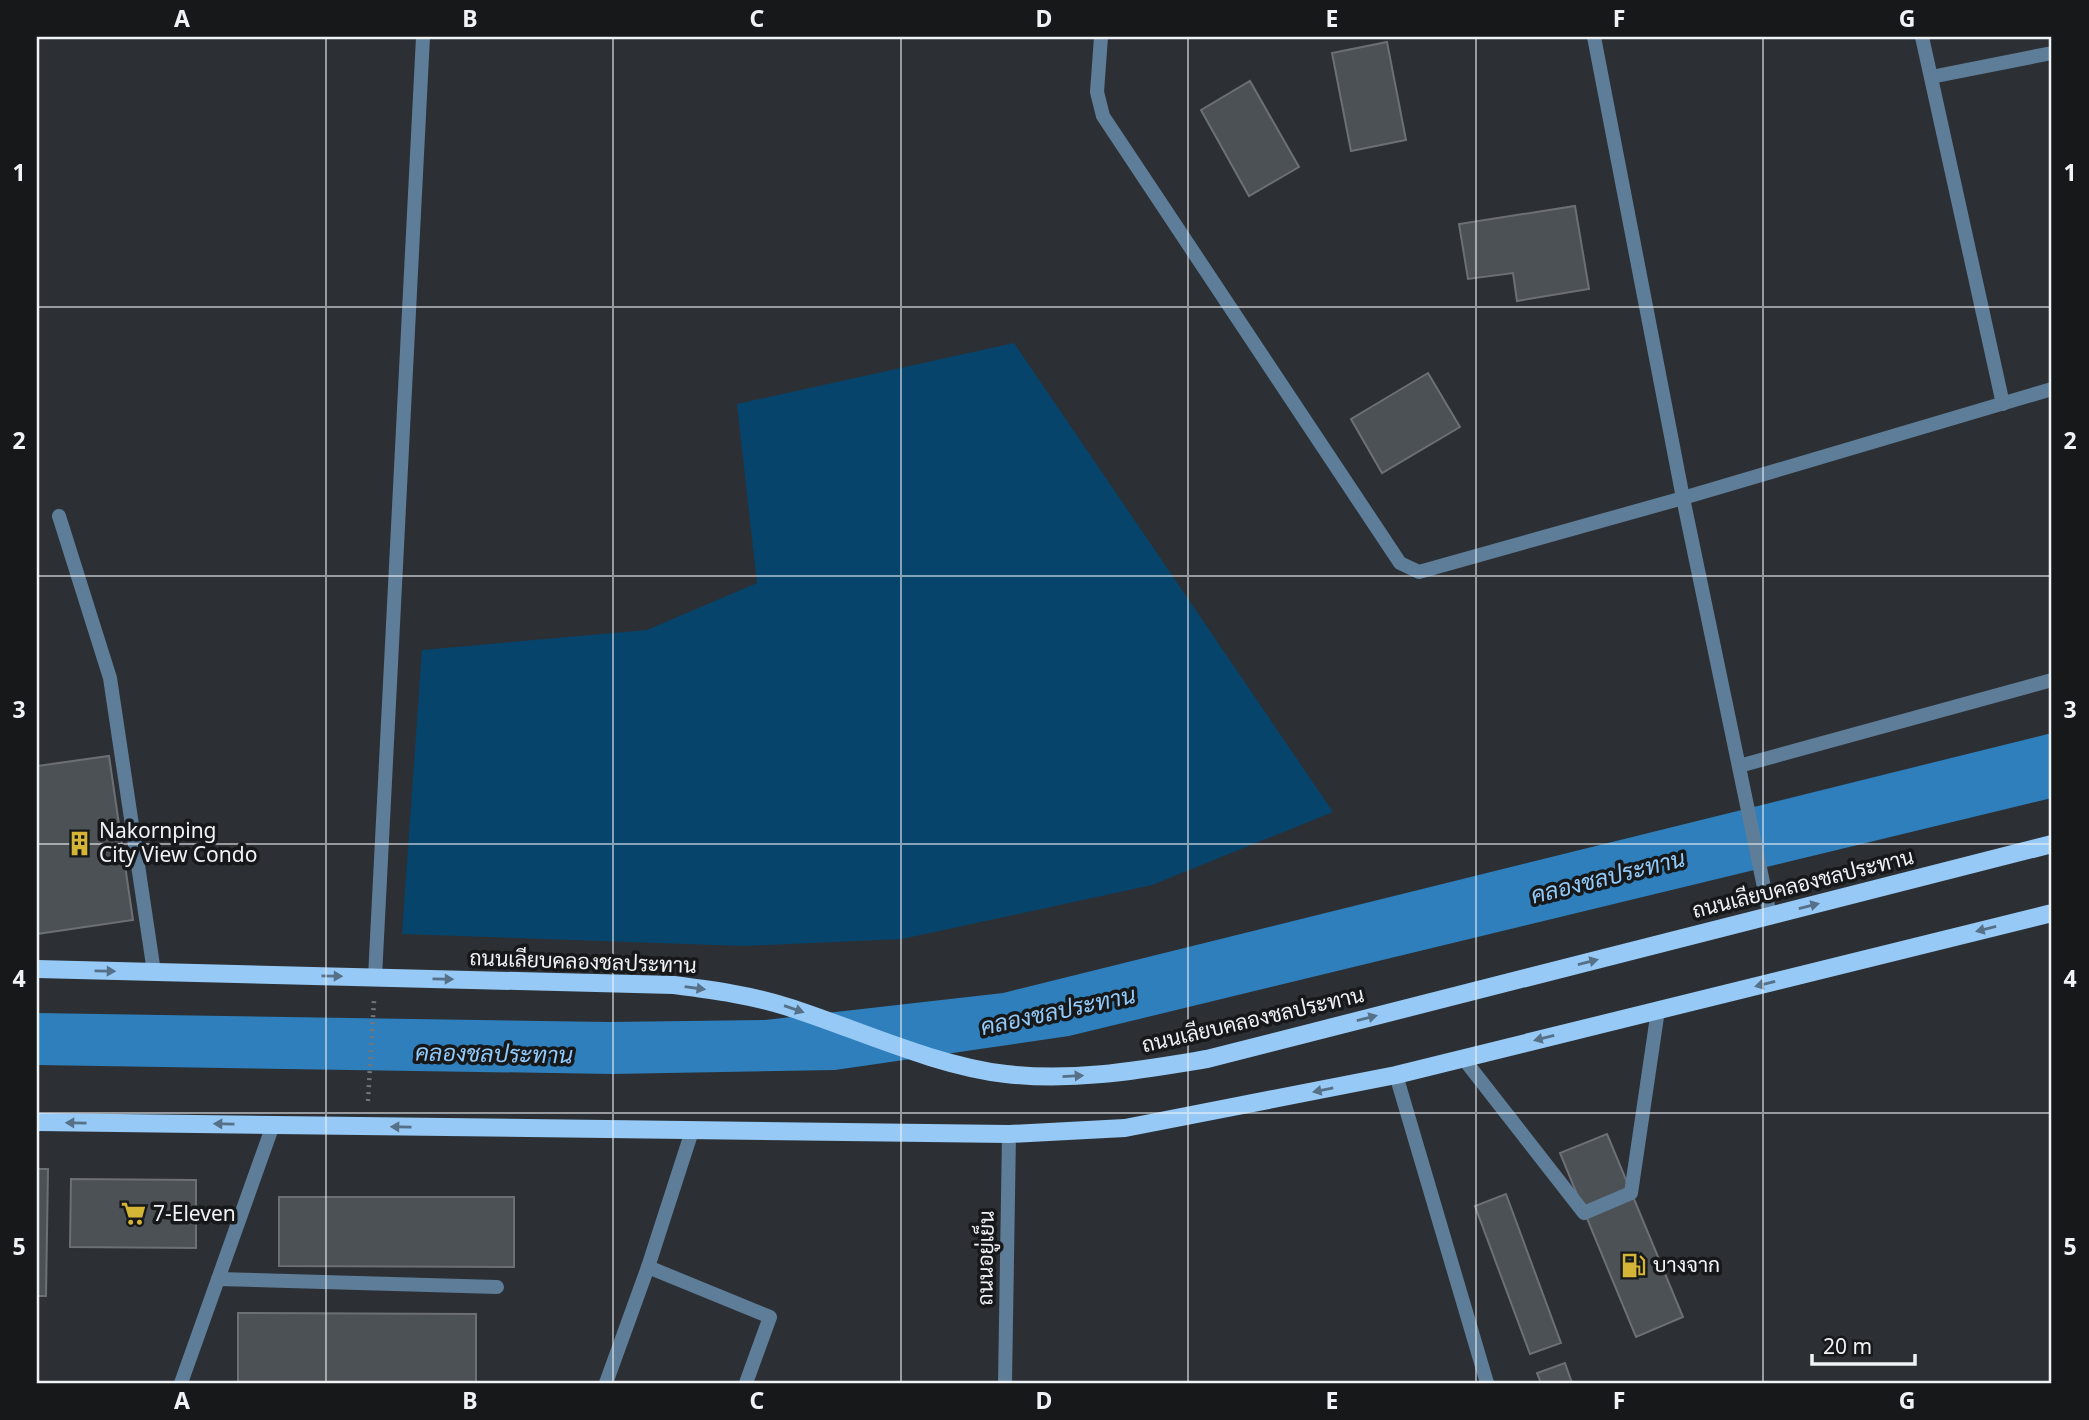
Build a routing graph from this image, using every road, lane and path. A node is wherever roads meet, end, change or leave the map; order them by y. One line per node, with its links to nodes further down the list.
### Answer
1 (423, 37): 18 (street)
2 (1101, 37): 9 (street)
3 (1594, 37): 9 (street)
4 (1922, 37): 6 (street)
5 (2052, 53): 6 (street)
6 (1931, 77): 8 (street)
7 (2052, 389): 8 (street)
8 (2003, 404): 9 (street)
9 (1683, 498): 12 (street)
10 (59, 516): 17 (street)
11 (2052, 680): 12 (street)
12 (1739, 766): 15 (street)
13 (2052, 844): 15 (main road, ถนนเลียบคลองชลประทาน, one-way to 13)
14 (2052, 913): 19 (main road, one-way to 19)
15 (1770, 916): 18 (main road, ถนนเลียบคลองชลประทาน, one-way to 15)
16 (37, 970): 17 (main road, ถนนเลียบคลองชลประทาน, one-way to 17)
17 (154, 972): 18 (main road, ถนนเลียบคลองชลประทาน, one-way to 18)
18 (375, 977): 24 (path)
19 (1658, 1010): 20 (main road, one-way to 20); 20 (street)
20 (1463, 1058): 21 (main road)
21 (1396, 1075): 26 (main road, one-way to 26); 34 (street)
22 (37, 1122): 23 (main road, one-way to 22)
23 (273, 1125): 24 (main road); 28 (street)
24 (366, 1126): 25 (main road, one-way to 24)
25 (692, 1131): 26 (main road); 27 (street)
26 (1009, 1134): 33 (street, ถนนอยู่เย็น)
27 (648, 1267): 31 (street); 32 (street)
28 (218, 1279): 29 (street); 30 (street)
29 (497, 1287)
30 (181, 1383)
31 (606, 1383)
32 (746, 1383)
33 (1005, 1383)
34 (1487, 1383)

